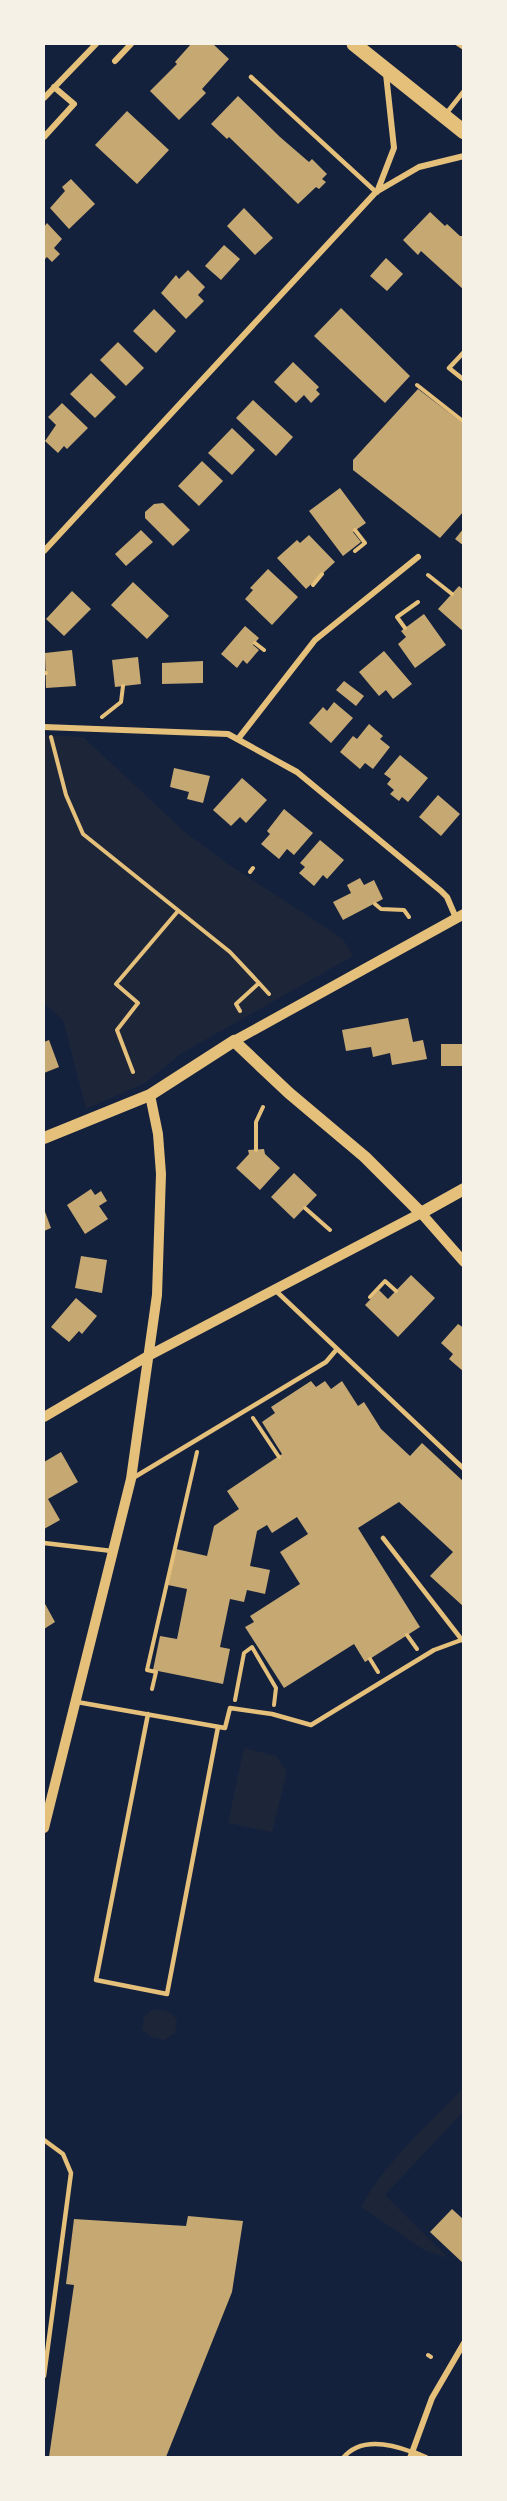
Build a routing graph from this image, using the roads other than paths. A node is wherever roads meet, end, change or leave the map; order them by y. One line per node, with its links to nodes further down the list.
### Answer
1 (96, 44): 9 (street)
2 (131, 44): 6 (street)
3 (354, 44): 7 (main road)
4 (458, 44): 5 (lane)
5 (464, 48)
6 (115, 61)
7 (386, 70): 12 (main road); 16 (street)
8 (251, 77): 16 (lane)
9 (54, 87): 11 (street); 14 (street)
10 (464, 91): 12 (lane)
11 (44, 99)
12 (444, 117): 13 (main road)
13 (464, 132)
14 (44, 137)
15 (464, 156): 16 (street)
16 (376, 192): 19 (street)
17 (464, 352): 18 (lane)
18 (464, 380)
19 (44, 551)
20 (418, 557): 22 (street)
21 (46, 728): 22 (street)
22 (238, 739): 23 (street)
23 (460, 916): 24 (street)
24 (234, 1041): 25 (main road); 28 (main road)
25 (150, 1095): 26 (main road); 32 (street)
26 (44, 1138)
27 (464, 1190): 28 (main road)
28 (421, 1213): 29 (street); 30 (street)
29 (464, 1262)
30 (275, 1290): 31 (lane); 32 (street)
31 (337, 1348): 34 (lane); 35 (lane)
32 (148, 1356): 33 (street); 35 (street)
33 (44, 1418)
34 (464, 1469)
35 (131, 1479): 38 (street)
36 (382, 1538): 39 (lane)
37 (44, 1543): 38 (lane)
38 (112, 1551): 40 (street)
39 (463, 1639): 42 (lane)
40 (76, 1702): 41 (lane); 43 (street)
41 (148, 1714): 42 (lane); 42 (lane)
42 (218, 1727)
43 (44, 1828)
44 (44, 2140): 46 (lane)
45 (464, 2343): 47 (street)
46 (44, 2376)
47 (411, 2455): 48 (lane); 49 (street)
48 (343, 2457)
49 (426, 2457)

